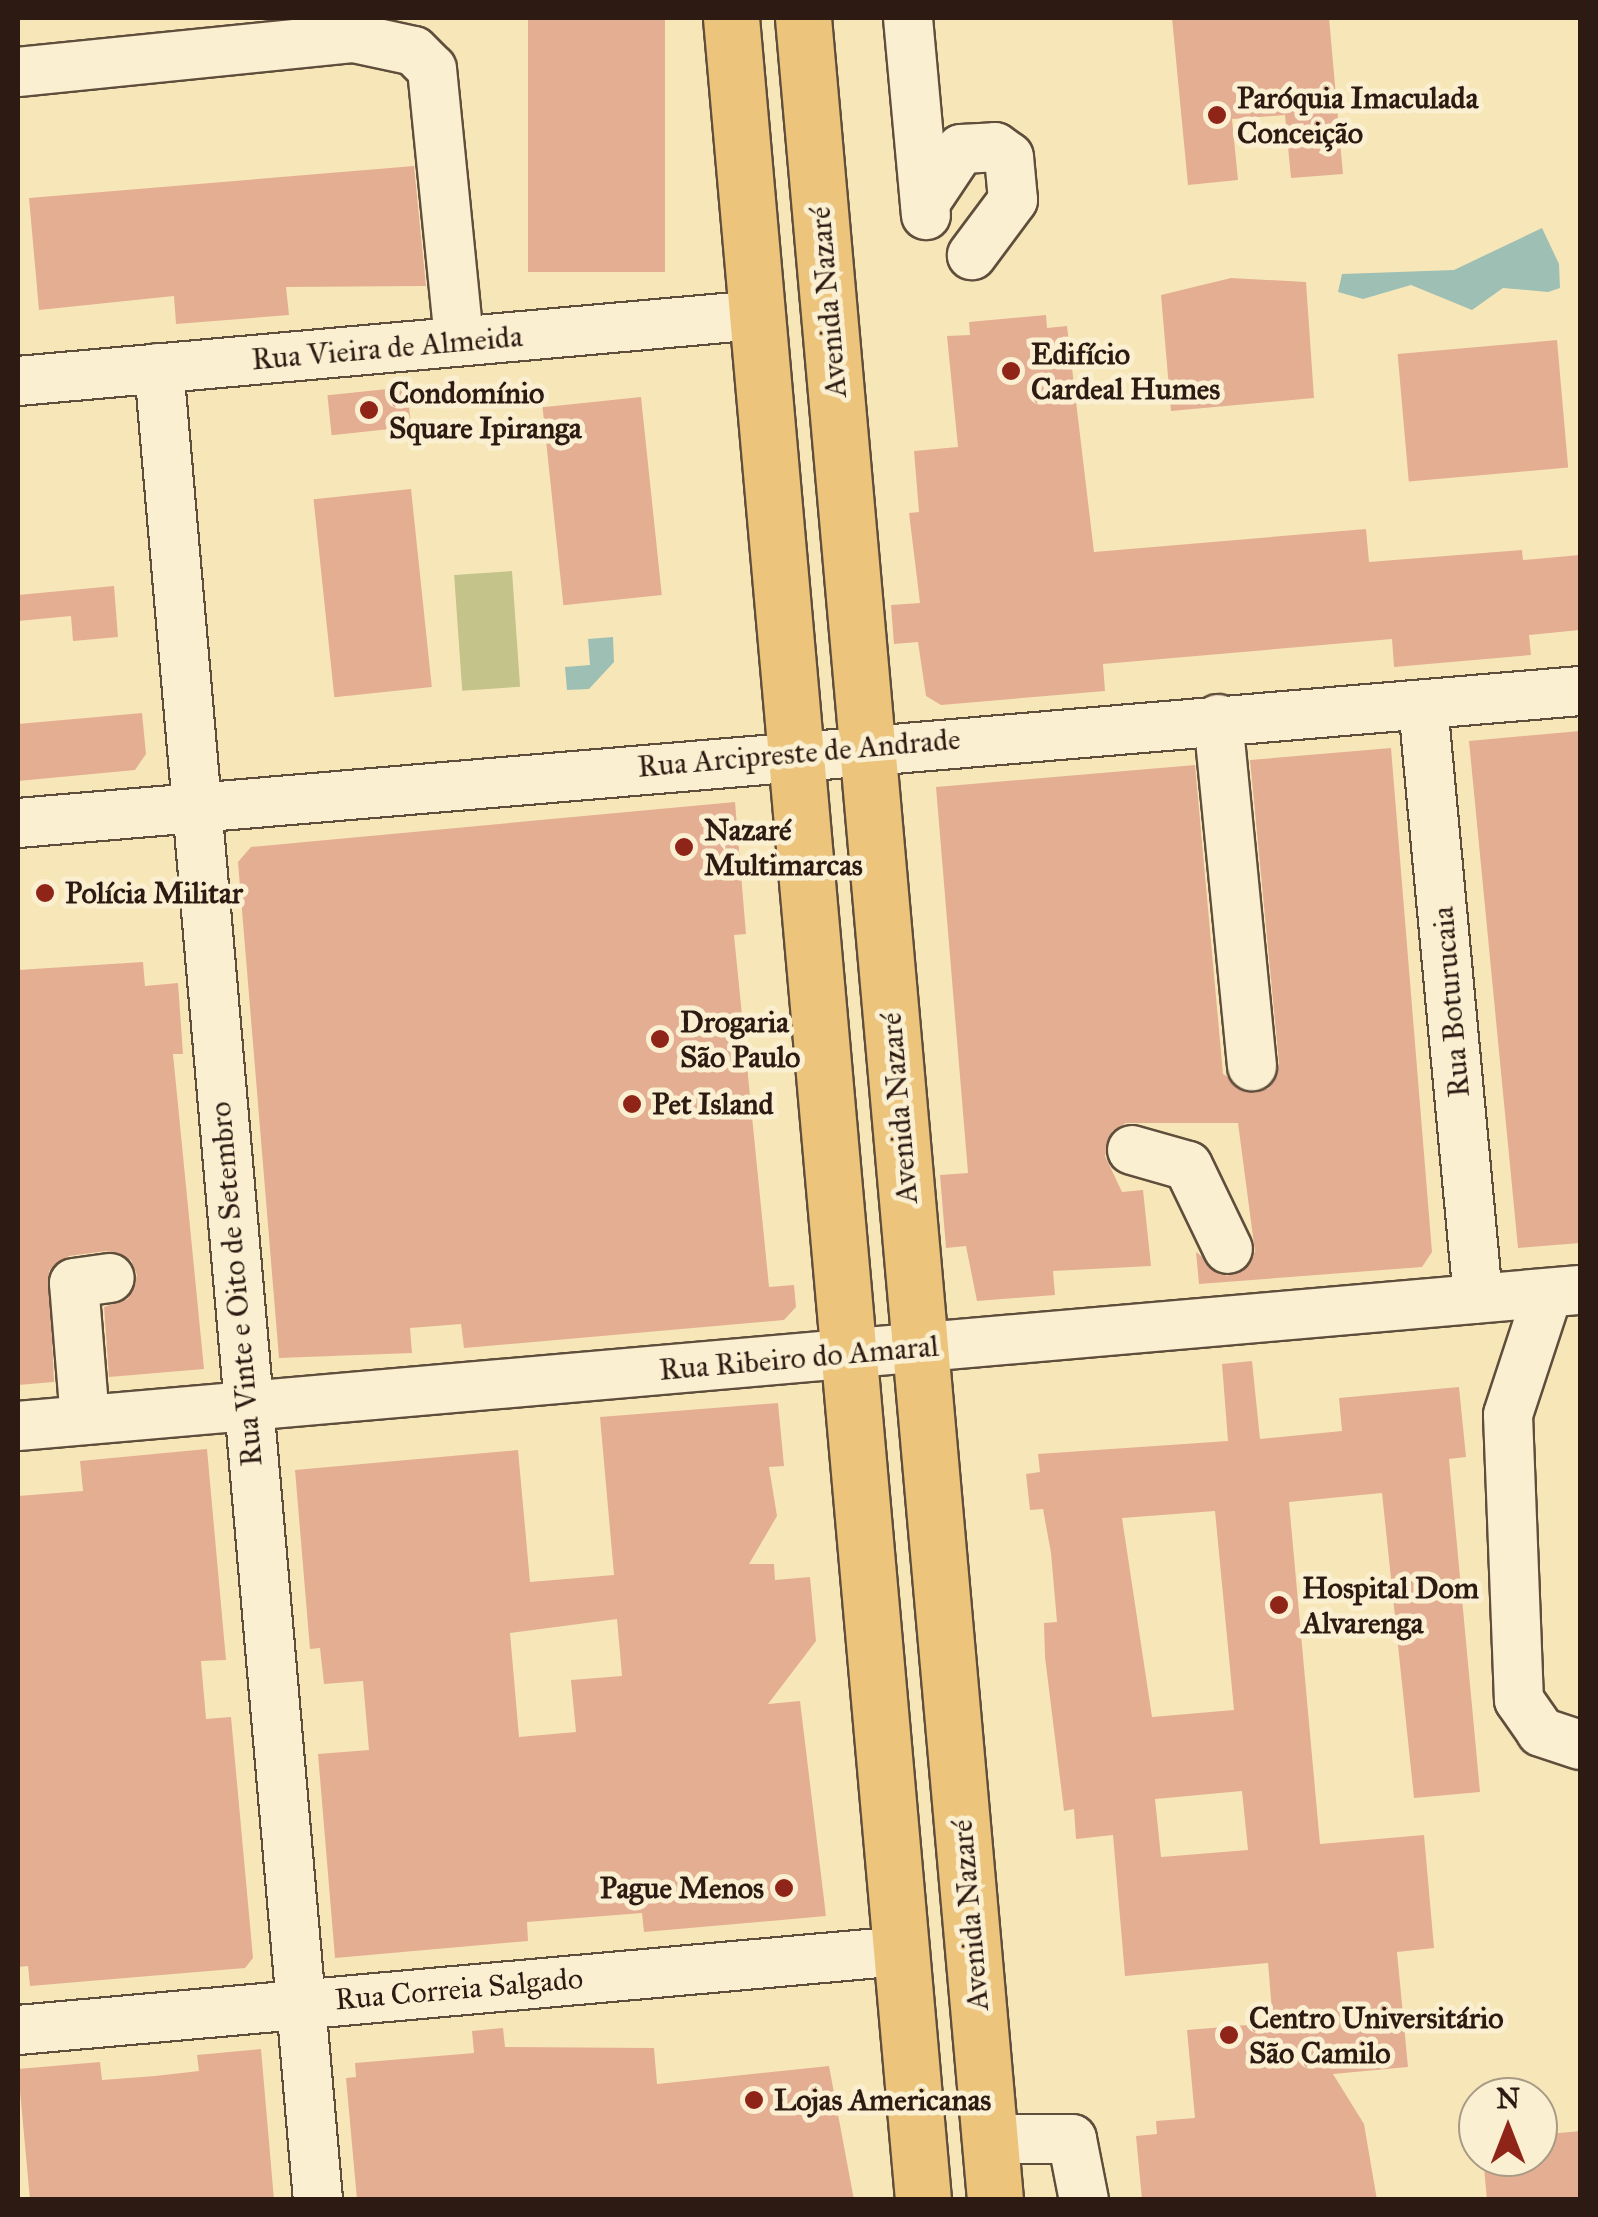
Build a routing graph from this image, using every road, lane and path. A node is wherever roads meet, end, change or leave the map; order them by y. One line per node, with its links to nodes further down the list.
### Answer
1 (731, 18): 6 (main road)
2 (803, 18): 13 (main road, Avenida Nazaré)
3 (908, 18): 5 (street)
4 (18, 72): 7 (street)
5 (972, 255)
6 (757, 315): 7 (street, Rua Vieira de Almeida); 14 (main road)
7 (460, 341): 8 (street, Rua Vieira de Almeida)
8 (159, 368): 9 (street, Rua Vieira de Almeida); 15 (street, Rua Vinte e Oito de Setembro)
9 (18, 381)
10 (1580, 692): 11 (street, Rua Arcipreste de Andrade)
11 (1423, 705): 12 (street, Rua Arcipreste de Andrade); 22 (street, Rua Boturucaia)
12 (1218, 719): 13 (street, Rua Arcipreste de Andrade); 17 (street)
13 (867, 746): 14 (street, Rua Arcipreste de Andrade); 23 (main road, Avenida Nazaré)
14 (796, 752): 15 (street, Rua Arcipreste de Andrade); 24 (main road)
15 (194, 807): 16 (street, Rua Arcipreste de Andrade); 25 (street, Rua Vinte e Oito de Setembro)
16 (18, 823)
17 (1252, 1066)
18 (1132, 1150): 20 (street)
19 (110, 1278): 26 (street)
20 (1233, 1283): 22 (street, Rua Ribeiro do Amaral); 23 (street, Rua Ribeiro do Amaral)
21 (1564, 1292): 22 (street, Rua Ribeiro do Amaral); 28 (street)
22 (1478, 1298)
23 (920, 1347): 24 (street, Rua Ribeiro do Amaral); 32 (main road, Avenida Nazaré)
24 (849, 1353): 25 (street, Rua Ribeiro do Amaral); 29 (main road)
25 (247, 1406): 26 (street, Rua Ribeiro do Amaral); 30 (street, Rua Vinte e Oito de Setembro)
26 (85, 1420): 27 (street, Rua Ribeiro do Amaral)
27 (18, 1426)
28 (1580, 1745)
29 (901, 1950): 30 (street, Rua Correia Salgado); 34 (main road)
30 (302, 2003): 31 (street, Rua Correia Salgado); 33 (street, Rua Vinte e Oito de Setembro)
31 (18, 2030)
32 (990, 2139): 35 (main road, Avenida Nazaré); 36 (street)
33 (318, 2200)
34 (923, 2200)
35 (995, 2200)
36 (1084, 2200)

